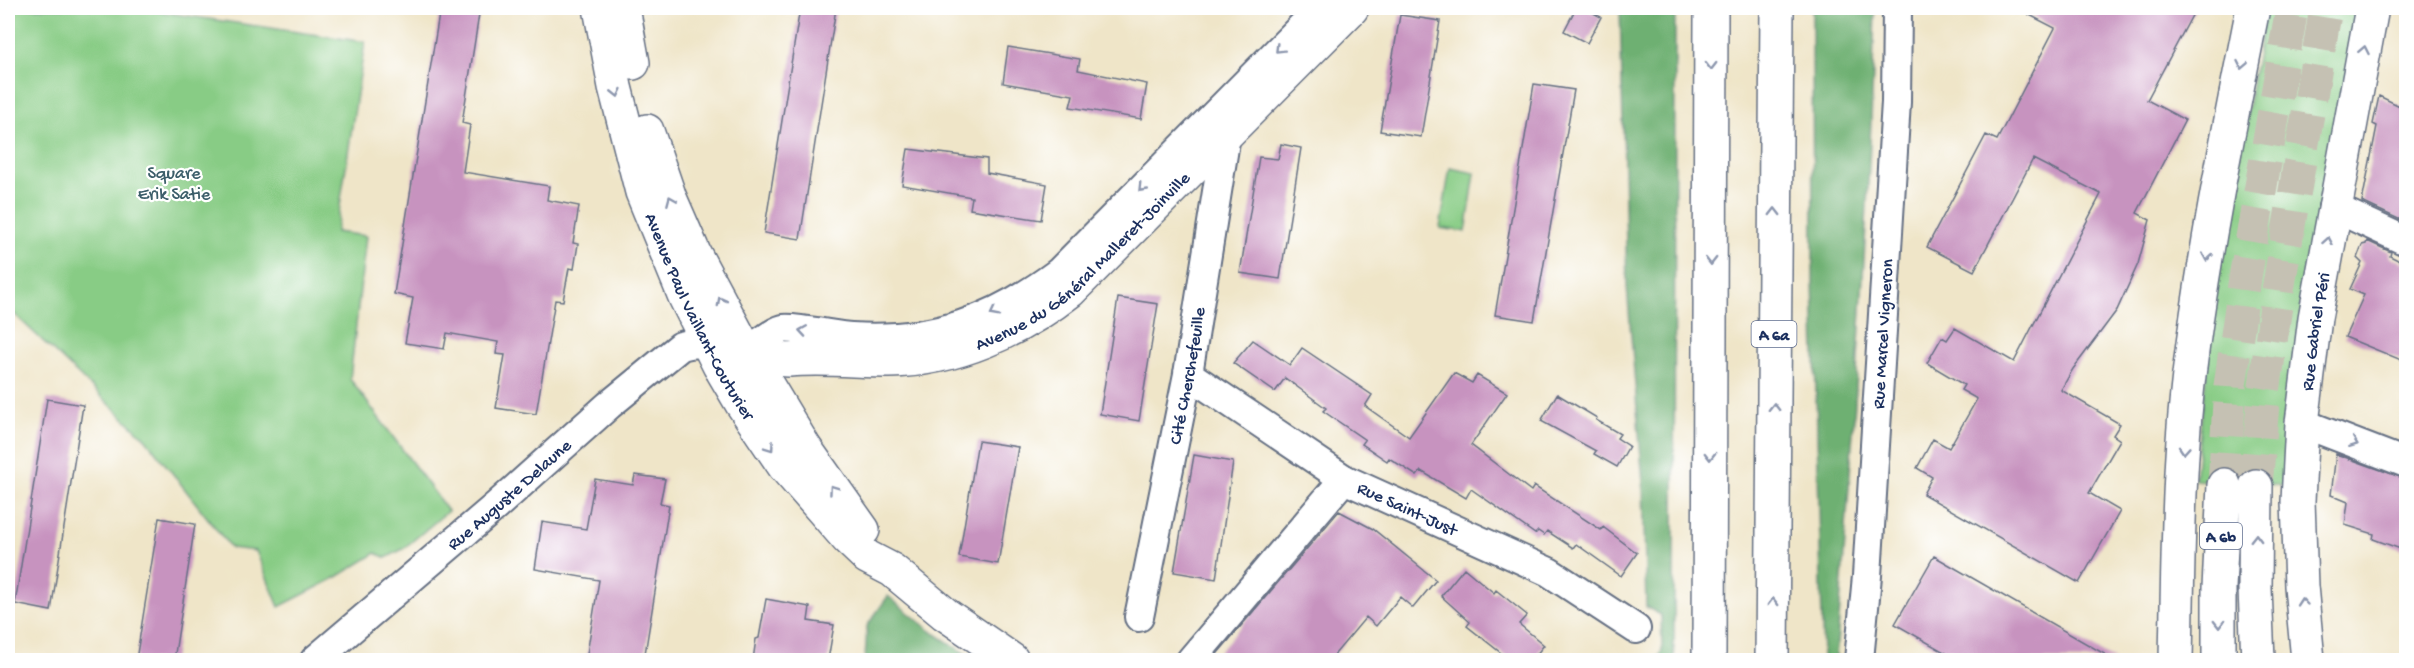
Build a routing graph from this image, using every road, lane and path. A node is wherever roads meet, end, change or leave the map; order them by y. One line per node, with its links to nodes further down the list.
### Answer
1 (600, 8): 13 (main road, Avenue Paul Vaillant-Couturier, one-way to 13)
2 (623, 8): 14 (main road, Avenue Paul Vaillant-Couturier, one-way to 2)
3 (1320, 8): 14 (street, Avenue du Général Malleret-Joinville, one-way to 14)
4 (1352, 8): 10 (main road, Avenue du Général Malleret-Joinville)
5 (1711, 8): 27 (main road, one-way to 27)
6 (1777, 8): 28 (main road, A 6a, one-way to 6)
7 (1898, 8): 29 (street, Rue Marcel Vigneron)
8 (2253, 8): 30 (main road, one-way to 30)
9 (2372, 8): 11 (main road, Rue Gabriel Péri, one-way to 9)
10 (1226, 135): 14 (main road, Avenue du Général Malleret-Joinville); 15 (street, Cité Cherchefeuille)
11 (2333, 207): 12 (street); 16 (main road, Rue Gabriel Péri, one-way to 11)
12 (2406, 241)
13 (708, 343): 14 (street, Avenue du Général Malleret-Joinville); 21 (main road, Avenue Paul Vaillant-Couturier, one-way to 21); 24 (street, Rue Auguste Delaune)
14 (746, 350): 21 (main road, Avenue Paul Vaillant-Couturier, one-way to 14)
15 (1188, 374): 18 (street, Rue Saint-Just); 22 (street, Cité Cherchefeuille)
16 (2302, 423): 17 (street, one-way to 17); 33 (main road, Rue Gabriel Péri, one-way to 16)
17 (2406, 463)
18 (1344, 479): 23 (street, Rue Saint-Just); 26 (street)
19 (2223, 485): 31 (main road, A 6b, one-way to 31)
20 (2256, 486): 32 (main road, A 6b, one-way to 20)
21 (892, 570): 25 (main road, Avenue Paul Vaillant-Couturier)
22 (1139, 617)
23 (1636, 629)
24 (315, 660)
25 (1012, 660)
26 (1191, 660)
27 (1710, 660)
28 (1772, 660)
29 (1859, 660)
30 (2176, 660)
31 (2219, 660)
32 (2258, 660)
33 (2308, 660)

